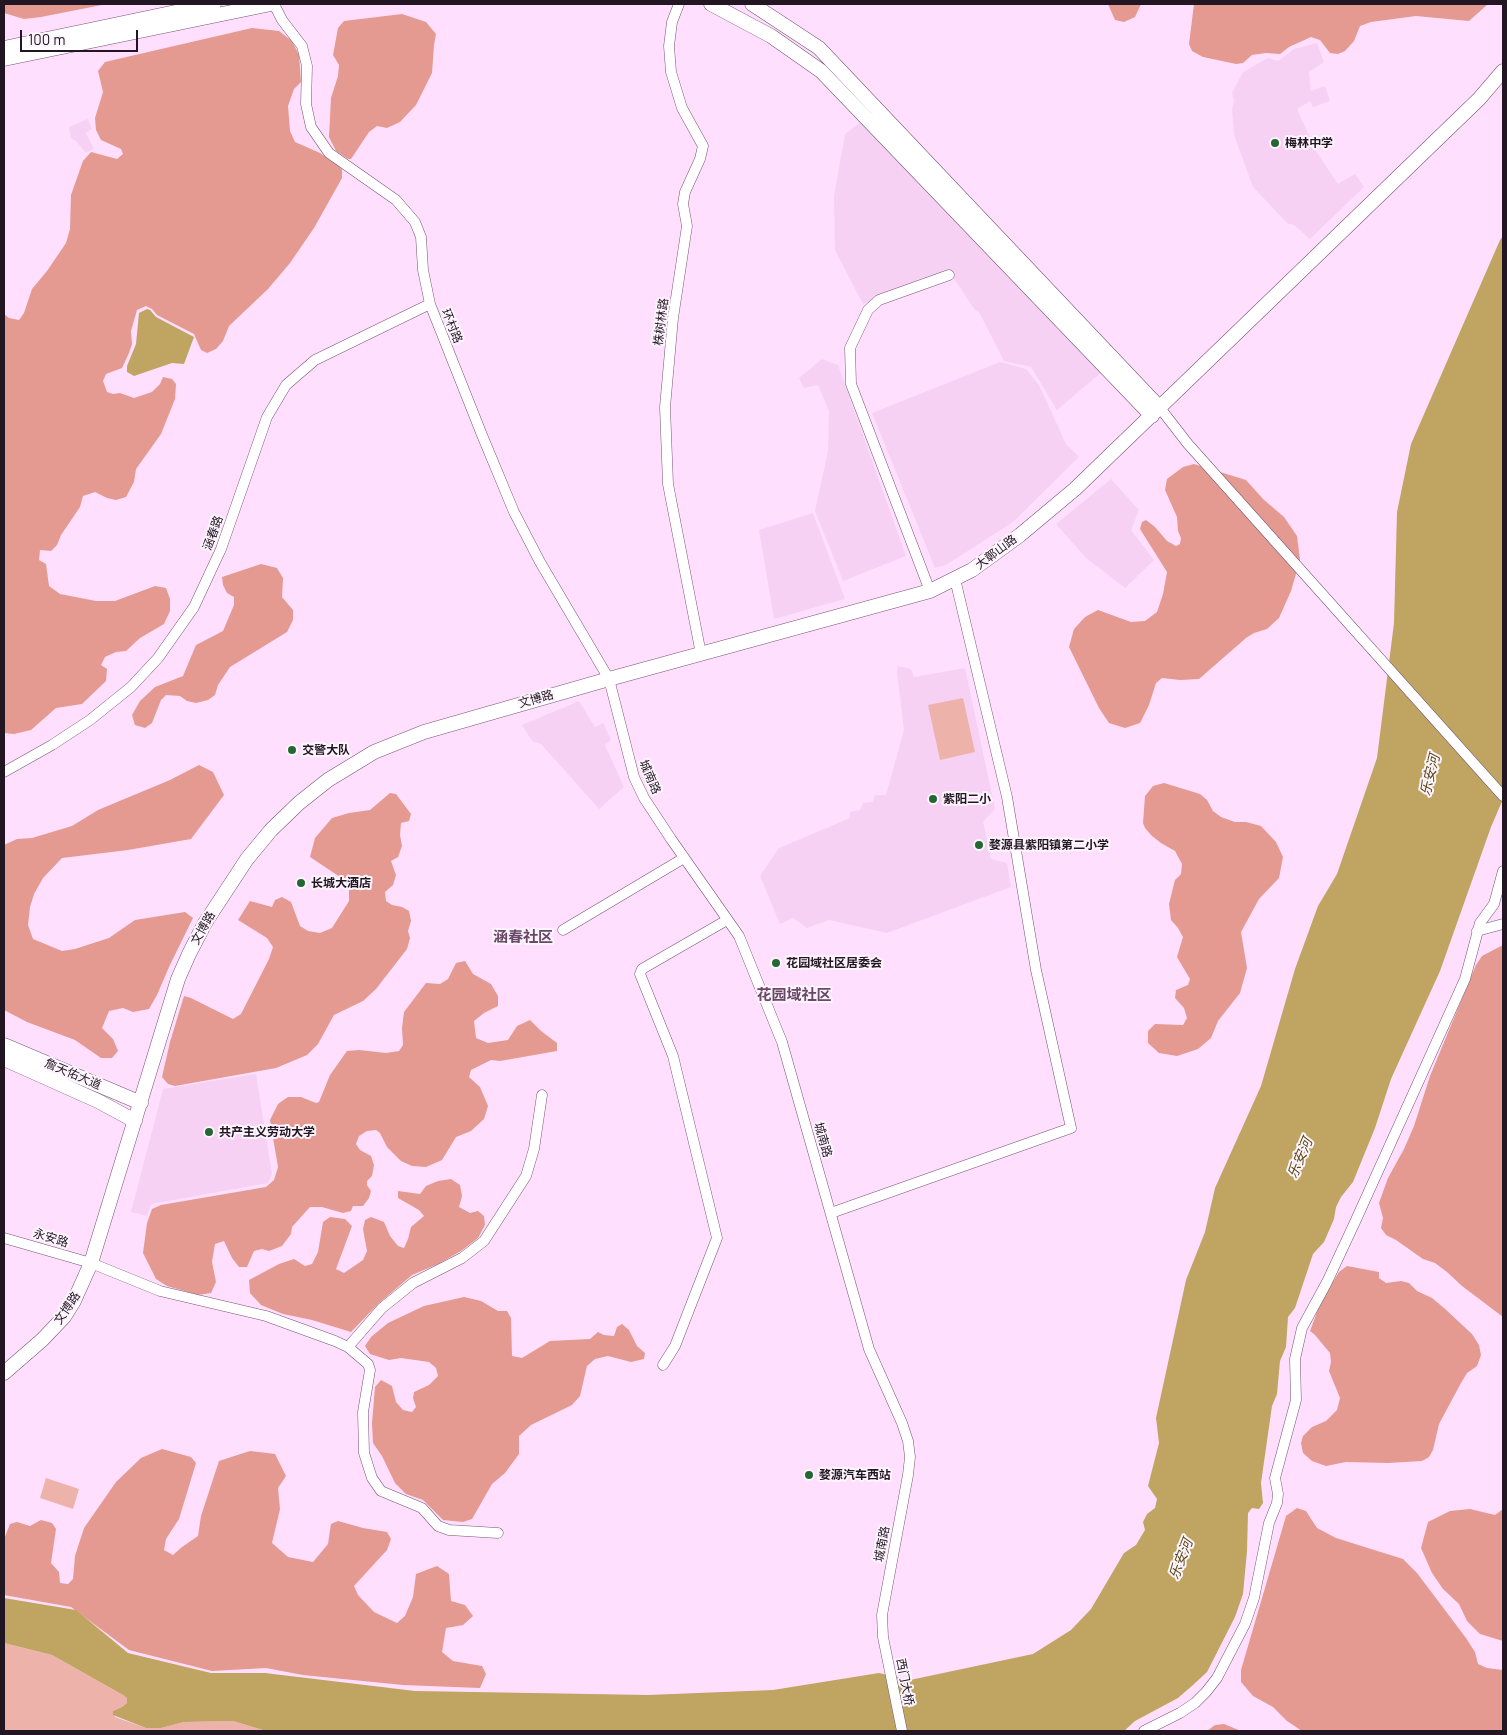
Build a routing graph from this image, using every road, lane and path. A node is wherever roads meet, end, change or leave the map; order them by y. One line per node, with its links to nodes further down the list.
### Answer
1 (214, 4): 6 (main road)
2 (273, 4): 7 (main road); 10 (street, 环村路)
3 (679, 4): 14 (street, 株树林路)
4 (711, 4): 11 (main road)
5 (752, 4): 11 (main road)
6 (4, 48)
7 (4, 59)
8 (1503, 71): 11 (main road, 大鄣山路)
9 (949, 275): 13 (street)
10 (430, 304): 15 (street, 环村路); 16 (street, 涵春路)
11 (1156, 412): 12 (main road, 大鄣山路); 17 (street)
12 (955, 579): 13 (main road, 大鄣山路); 29 (street)
13 (930, 591): 14 (main road, 大鄣山路)
14 (700, 654): 15 (main road, 大鄣山路)
15 (609, 679): 18 (street, 城南路); 27 (main road, 文博路)
16 (4, 772)
17 (1503, 796)
18 (684, 858): 20 (street, 城南路); 22 (street)
19 (1503, 871): 23 (street)
20 (728, 920): 29 (street, 城南路); 33 (street)
21 (1503, 924): 23 (street)
22 (563, 930)
23 (1477, 931): 38 (street)
24 (4, 1045): 27 (main road, 詹天佑大道)
25 (4, 1059): 28 (main road, 詹天佑大道)
26 (542, 1095): 32 (street)
27 (141, 1103): 28 (main road, 文博路)
28 (135, 1121): 31 (main road, 文博路)
29 (830, 1213): 36 (street, 城南路)
30 (4, 1238): 31 (street, 永安路)
31 (91, 1262): 32 (street, 永安路); 34 (main road, 文博路)
32 (348, 1347): 35 (street, 永安路)
33 (664, 1365)
34 (4, 1373)
35 (498, 1533)
36 (883, 1637): 37 (street, 西门大桥)
37 (902, 1731)
38 (1144, 1731)

